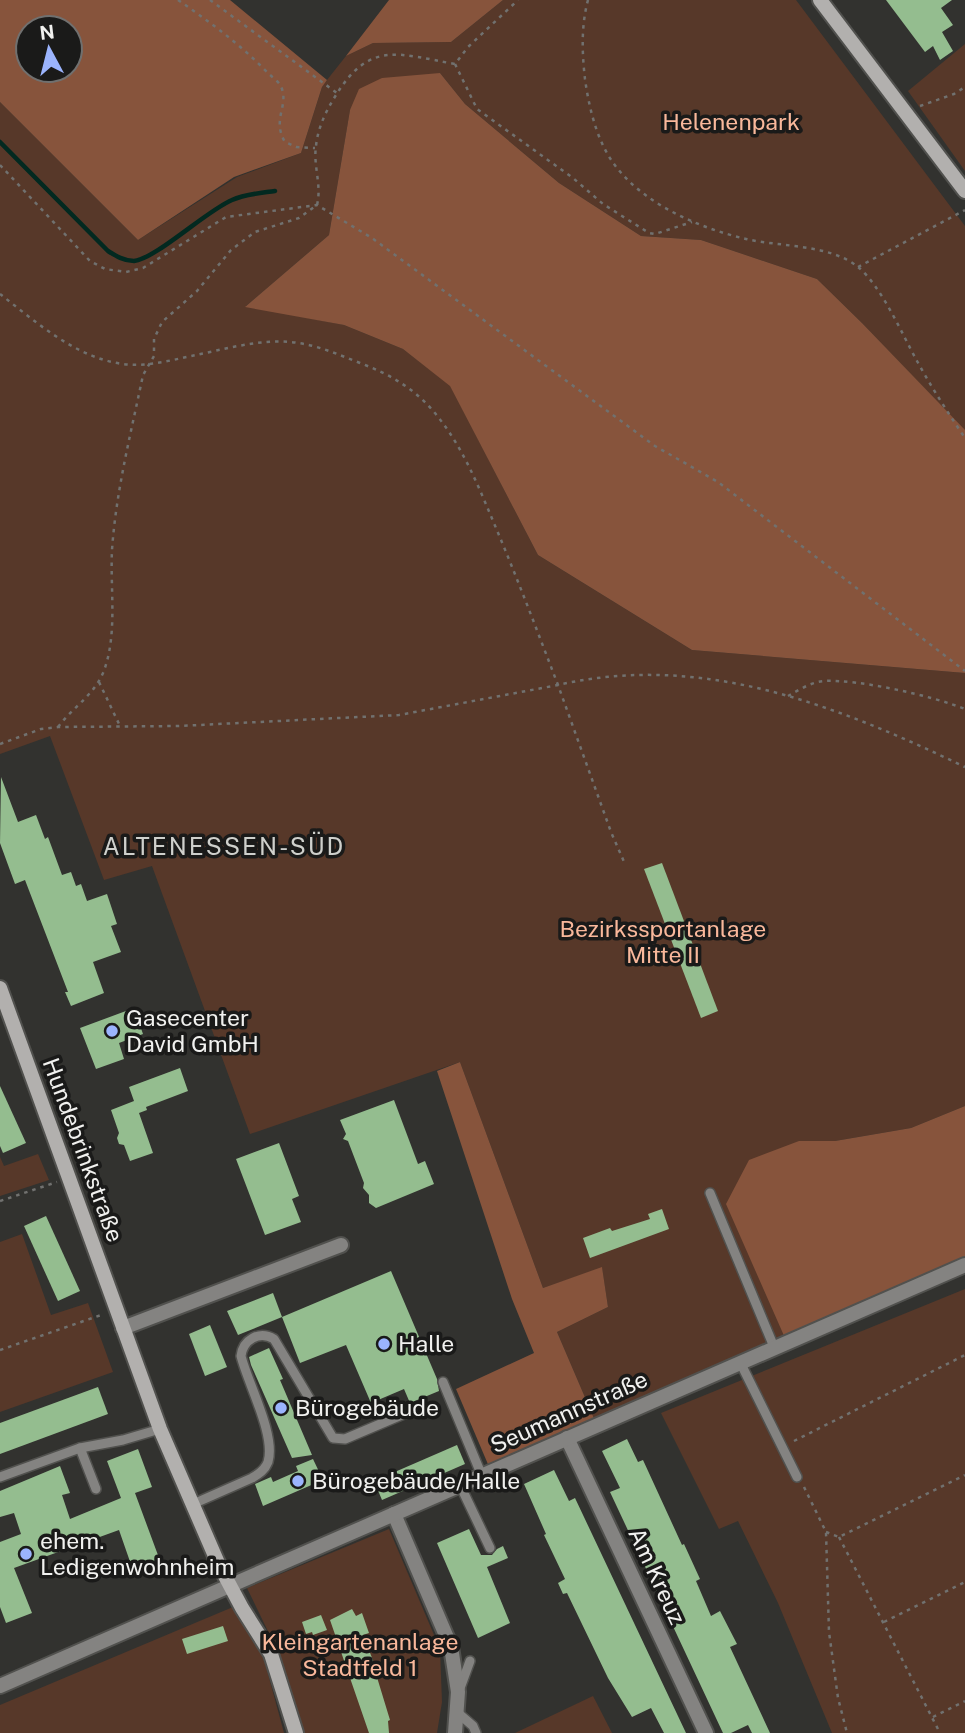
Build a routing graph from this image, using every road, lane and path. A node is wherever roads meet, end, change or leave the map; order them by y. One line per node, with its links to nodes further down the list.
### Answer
1 (178, 0): 10 (path)
2 (210, 0): 8 (path)
3 (518, 0): 6 (path)
4 (588, 0): 15 (path)
5 (820, 0): 9 (street)
6 (454, 64): 8 (path); 15 (path)
7 (965, 87): 9 (path)
8 (337, 93): 10 (path)
9 (907, 112): 12 (street)
10 (315, 148): 13 (path)
11 (0, 165): 13 (path)
12 (965, 191)
13 (317, 205): 18 (path); 20 (path)
14 (965, 210): 16 (path)
15 (692, 222): 16 (path)
16 (858, 267): 19 (path)
17 (0, 294): 18 (path)
18 (151, 362): 21 (path); 22 (path)
19 (965, 438)
20 (965, 671)
21 (99, 682): 25 (path); 26 (path)
22 (558, 685): 23 (path); 26 (path); 29 (path)
23 (788, 696): 24 (path); 28 (path)
24 (965, 709)
25 (58, 727): 26 (path); 27 (path)
26 (120, 727)
27 (0, 744)
28 (965, 767)
29 (625, 864)
30 (0, 988): 31 (street, Hundebrinkstraße)
31 (69, 1178): 33 (path); 36 (street, Hundebrinkstraße)
32 (710, 1194): 38 (lane)
33 (0, 1201)
34 (341, 1245): 37 (street)
35 (965, 1265): 38 (street, Seumannstraße)
36 (117, 1309): 37 (street, Hundebrinkstraße); 39 (path)
37 (123, 1328): 44 (street, Hundebrinkstraße)
38 (774, 1347): 41 (street, Seumannstraße)
39 (0, 1350)
40 (965, 1355): 46 (path)
41 (740, 1362): 45 (street, Seumannstraße); 46 (lane)
42 (443, 1382): 49 (lane)
43 (411, 1411): 54 (lane)
44 (160, 1429): 47 (lane); 54 (street, Hundebrinkstraße)
45 (567, 1438): 49 (street, Seumannstraße); 71 (street, Am Kreuz)
46 (782, 1447): 51 (lane)
47 (80, 1448): 50 (lane); 53 (lane)
48 (965, 1475): 57 (path)
49 (482, 1476): 52 (street, Seumannstraße)
50 (0, 1477)
51 (797, 1477): 56 (path)
52 (460, 1485): 55 (street, Seumannstraße); 58 (lane)
53 (96, 1489)
54 (193, 1504): 60 (street, Hundebrinkstraße)
55 (394, 1514): 60 (street, Seumannstraße); 64 (street)
56 (826, 1532): 57 (path); 72 (path)
57 (839, 1536): 61 (path)
58 (490, 1548)
59 (965, 1582): 61 (path)
60 (228, 1585): 63 (street, Seumannstraße); 68 (street, Hundebrinkstraße)
61 (884, 1622): 67 (path)
62 (470, 1661): 64 (lane)
63 (0, 1686)
64 (458, 1692): 66 (street)
65 (965, 1701): 67 (path)
66 (458, 1713): 69 (street); 70 (lane)
67 (932, 1717): 73 (path)
68 (296, 1733)
69 (455, 1733)
70 (477, 1733)
71 (706, 1733)
72 (847, 1733)
73 (940, 1733)

